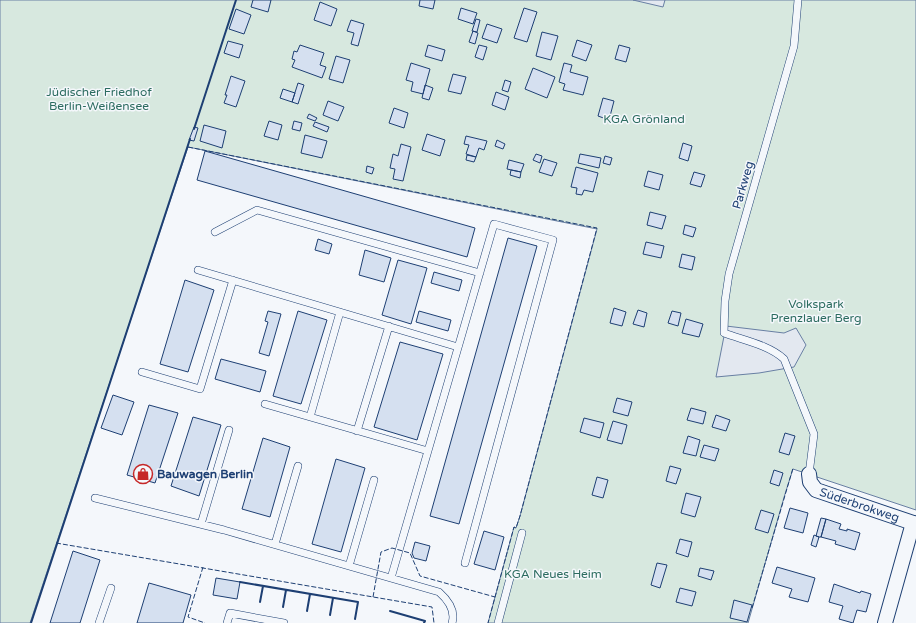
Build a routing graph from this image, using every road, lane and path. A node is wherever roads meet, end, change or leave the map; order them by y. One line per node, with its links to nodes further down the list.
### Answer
1 (798, 0): 8 (lane, Parkweg)
2 (215, 232): 4 (lane)
3 (198, 270): 5 (lane)
4 (480, 273): 9 (lane); 24 (lane)
5 (233, 280): 6 (lane); 10 (lane)
6 (340, 312): 7 (lane); 12 (lane)
7 (388, 326): 9 (lane); 14 (lane)
8 (724, 333): 17 (lane, Süderbrokweg)
9 (458, 346): 15 (lane)
10 (142, 372)
11 (265, 404): 12 (lane)
12 (310, 418): 14 (lane)
13 (230, 430): 21 (lane)
14 (357, 431): 15 (lane)
15 (428, 451): 26 (lane)
16 (298, 466): 23 (lane)
17 (809, 474): 20 (street, Süderbrokweg)
18 (374, 480): 25 (lane)
19 (95, 498): 21 (lane)
20 (915, 523): 33 (street)
21 (201, 524): 23 (lane)
22 (522, 533): 32 (lane)
23 (275, 544): 25 (lane)
24 (465, 563)
25 (349, 566): 26 (lane)
26 (390, 578): 31 (lane)
27 (111, 588): 28 (lane)
28 (100, 623)
29 (227, 623): 30 (lane)
30 (285, 623)
31 (452, 623)
32 (498, 623)
33 (885, 623)

